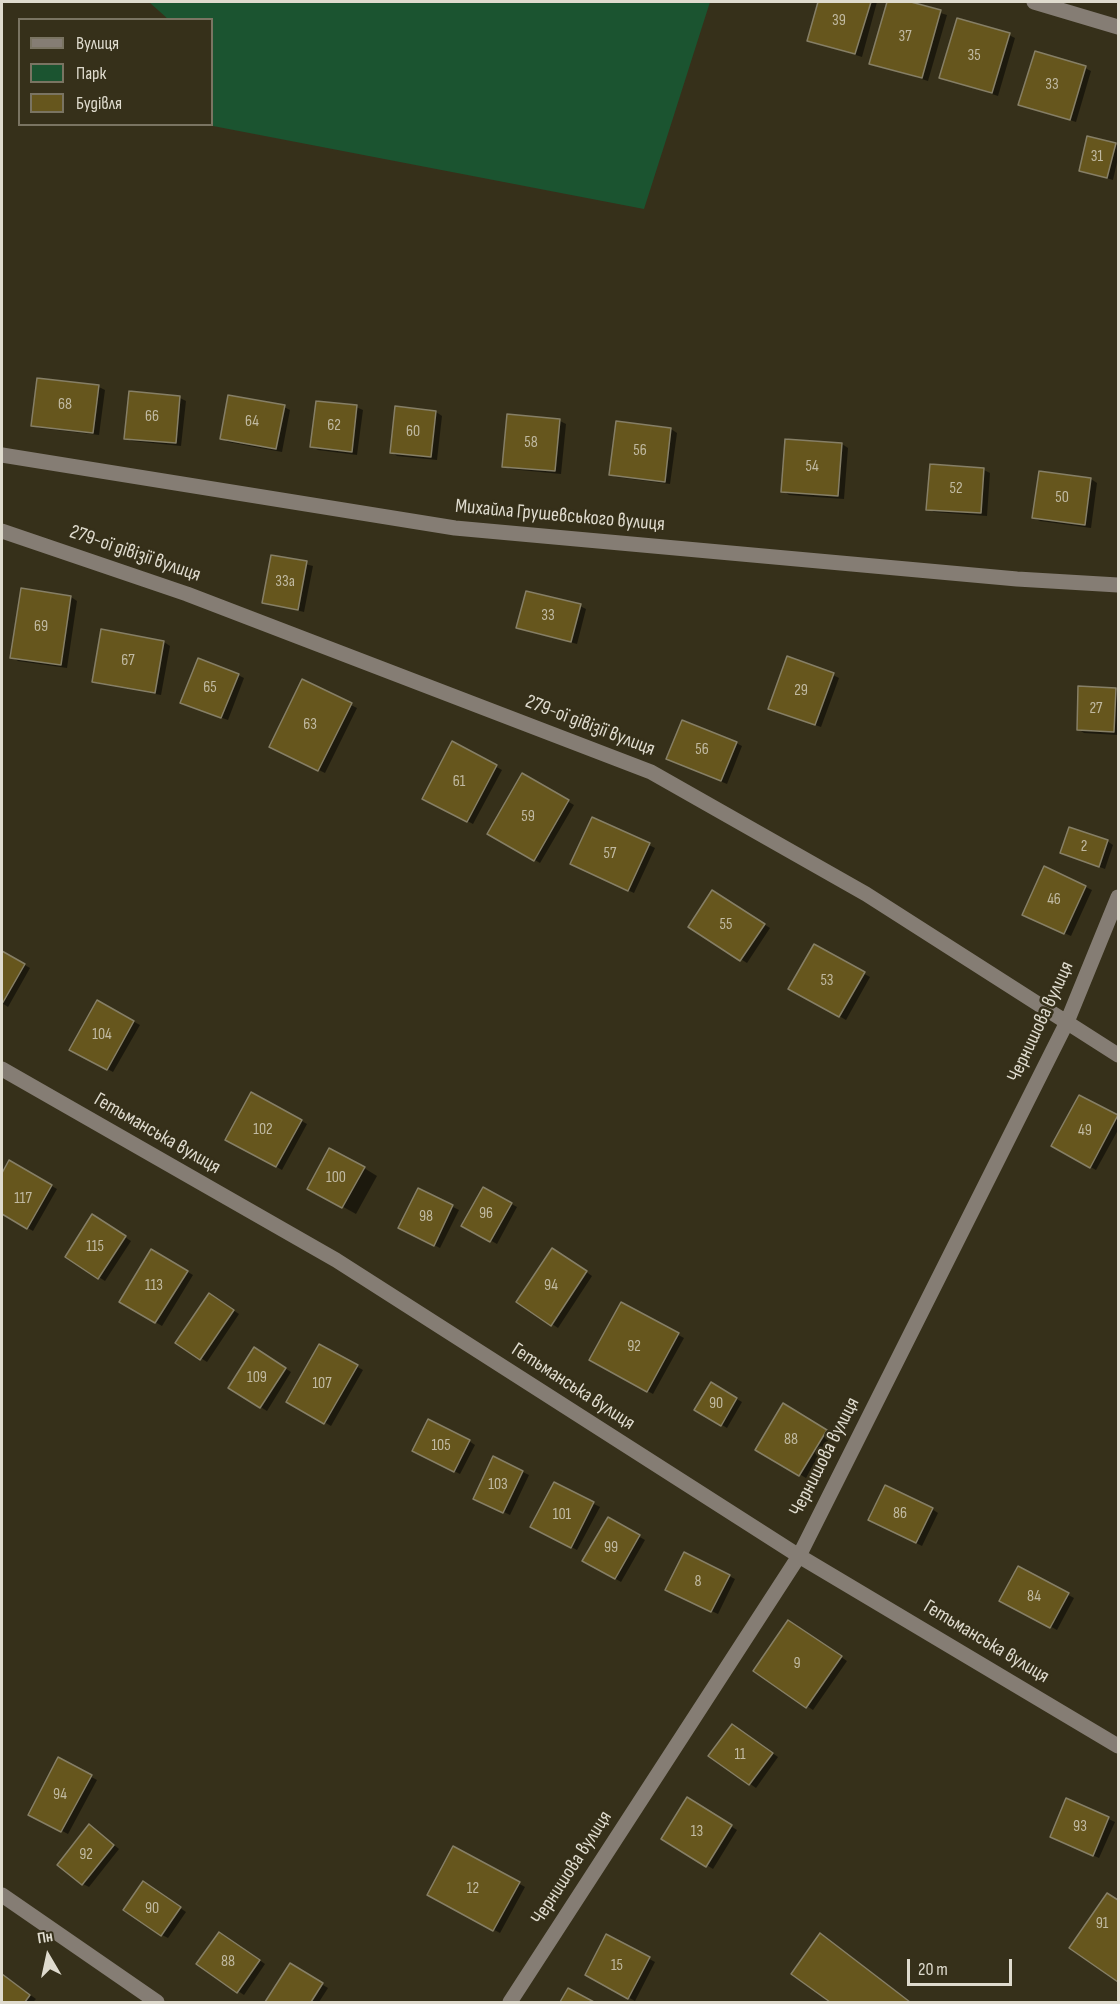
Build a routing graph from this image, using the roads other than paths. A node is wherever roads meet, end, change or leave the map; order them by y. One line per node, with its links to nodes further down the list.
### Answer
1 (1034, 2): 2 (street)
2 (1119, 27)
3 (2, 455): 5 (street, Михайла Грушевського вулиця)
4 (2, 531): 7 (street, 279-ої дівізії вулиця)
5 (1119, 585)
6 (1119, 897): 7 (street, Чернишова вулиця)
7 (1067, 1022): 8 (street, 279-ої дівізії вулиця); 10 (street, Чернишова вулиця)
8 (1119, 1055)
9 (2, 1069): 10 (street, Гетьманська вулиця)
10 (799, 1556): 11 (street, Гетьманська вулиця); 14 (street, Чернишова вулиця)
11 (1119, 1746)
12 (2, 1894): 13 (street)
13 (157, 2002)
14 (510, 2002)

